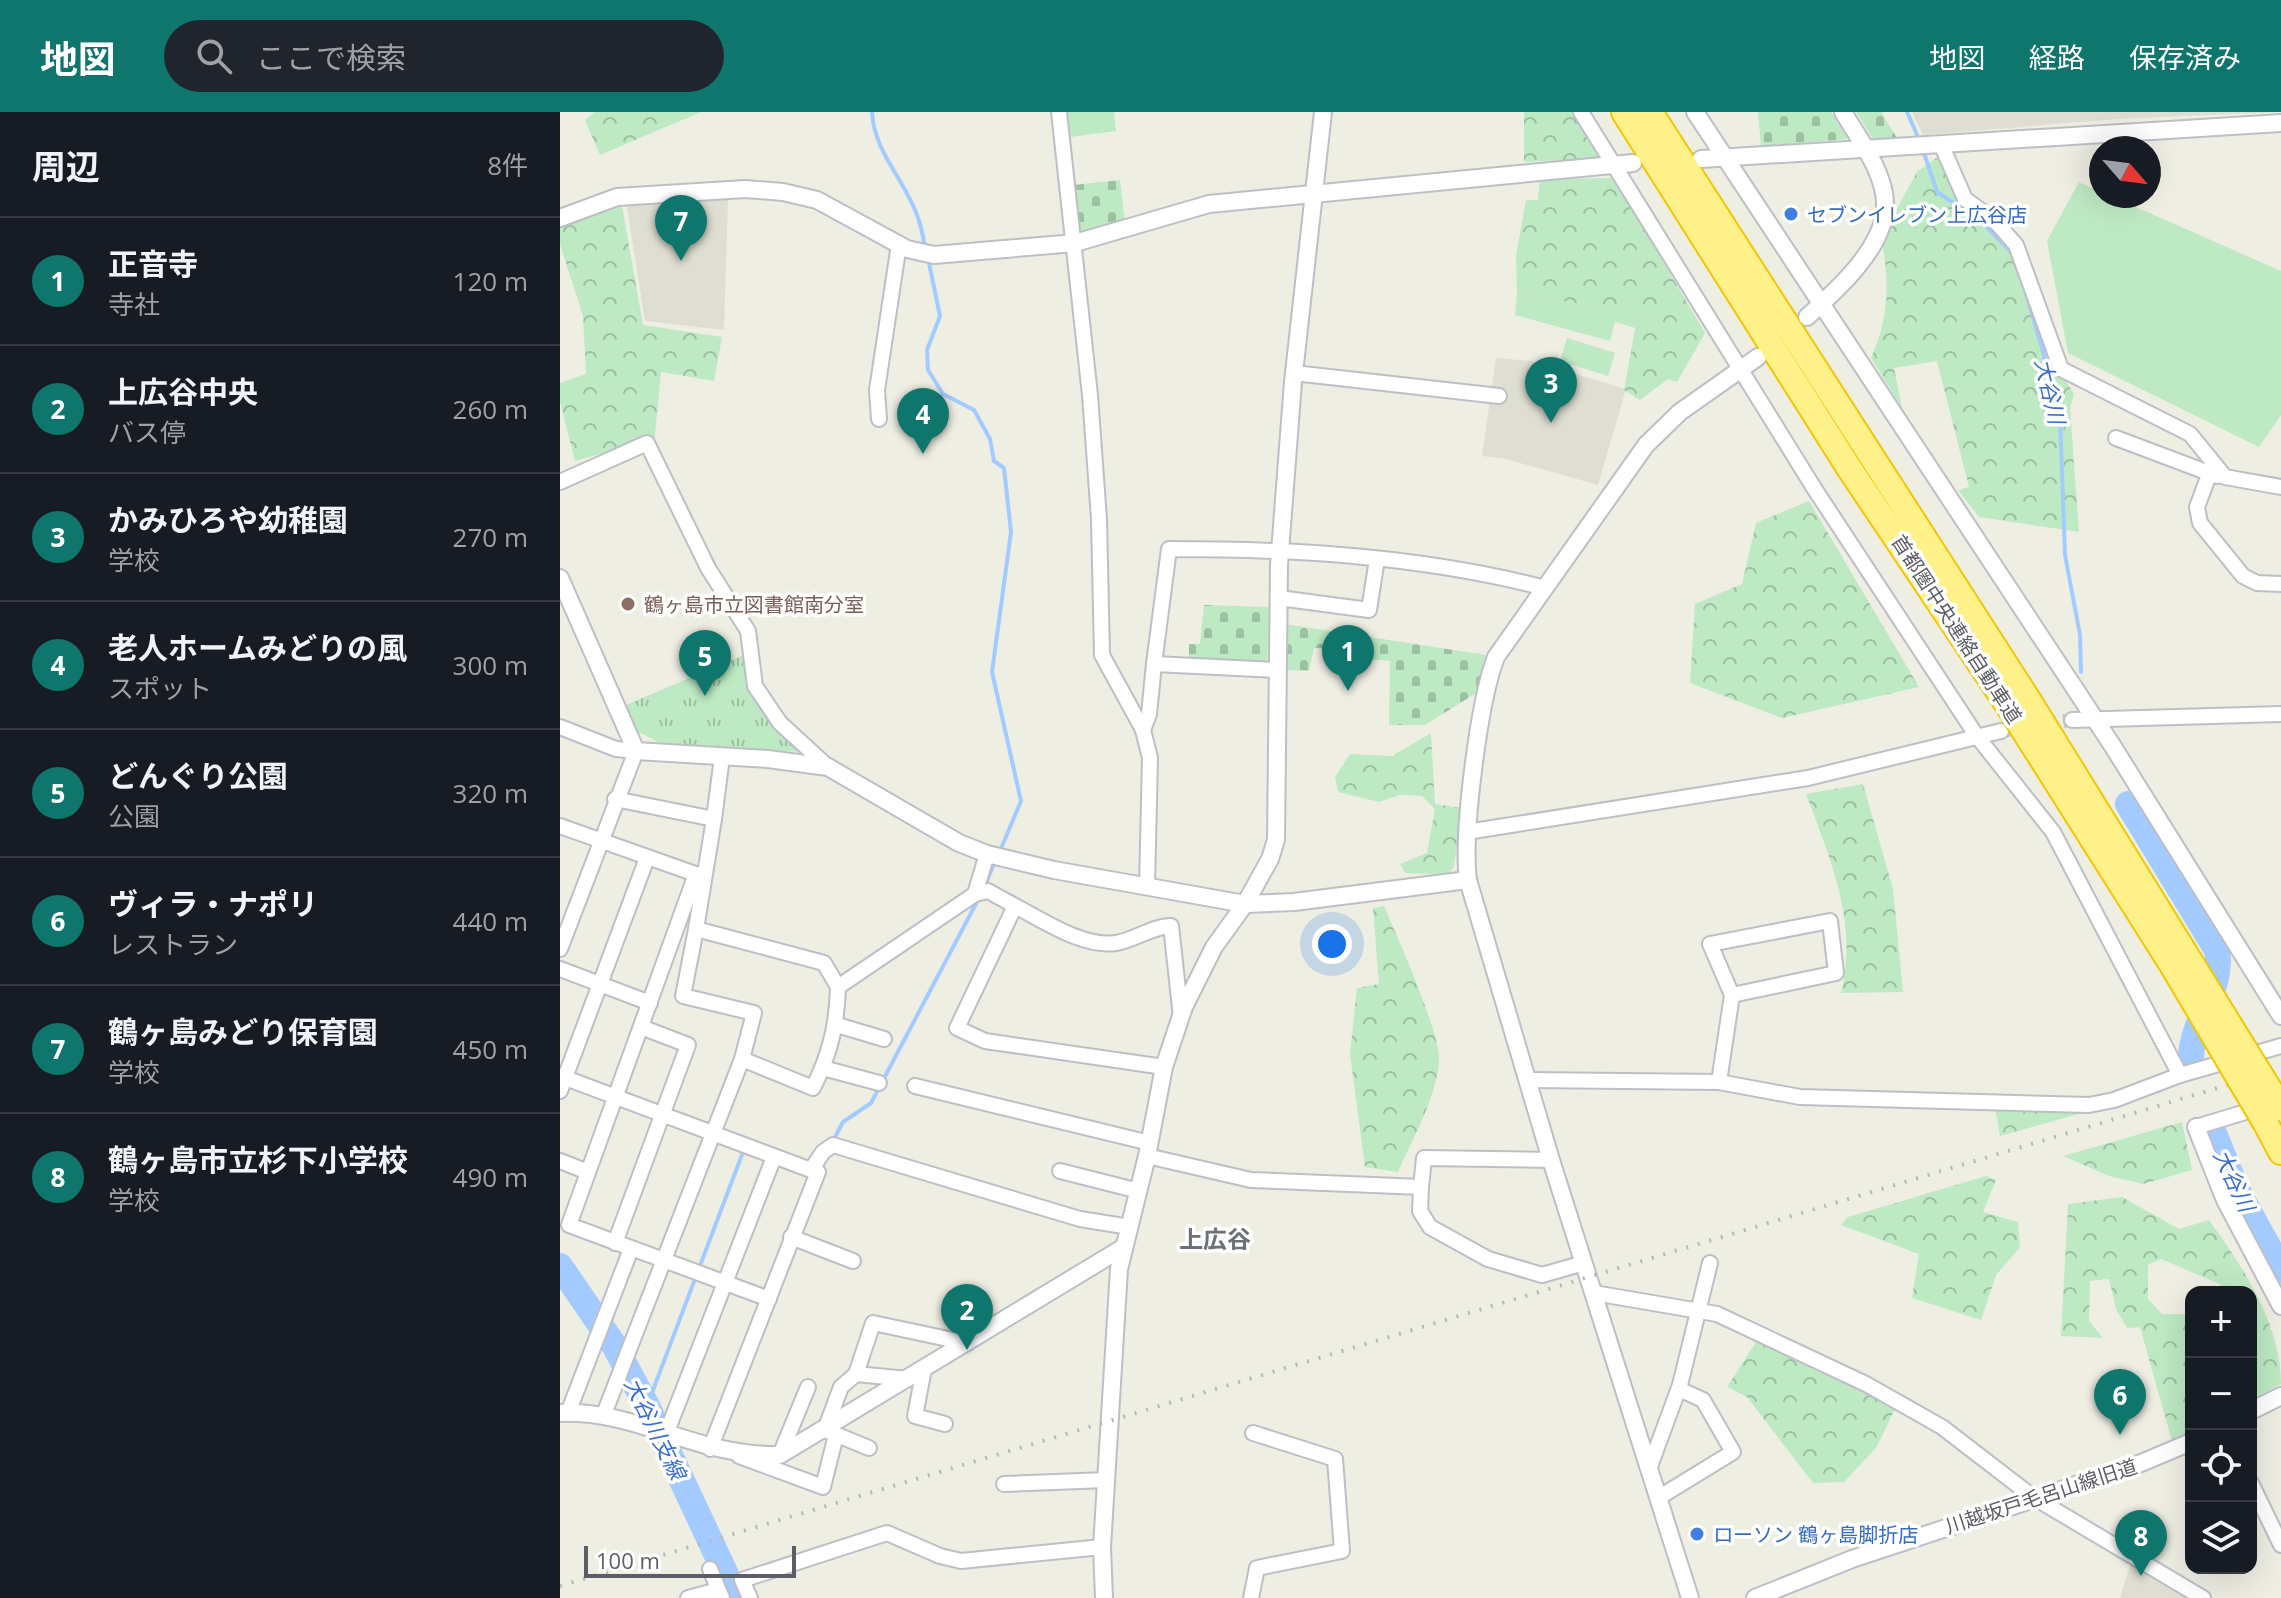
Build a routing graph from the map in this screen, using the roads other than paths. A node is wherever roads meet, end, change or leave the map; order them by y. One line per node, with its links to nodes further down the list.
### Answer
1 (1059, 112): 17 (street)
2 (1323, 112): 15 (street)
3 (1581, 112): 14 (street)
4 (1624, 112): 40 (highway, 首都圏中央連絡自動車道)
5 (1650, 112): 40 (highway, 首都圏中央連絡自動車道)
6 (1695, 112): 11 (street)
7 (1843, 112): 10 (street)
8 (2281, 123): 9 (street)
9 (1941, 144): 10 (street); 28 (street)
10 (1864, 149): 11 (street); 19 (street)
11 (1723, 157): 12 (street); 19 (street)
12 (1701, 159)
13 (1633, 163): 14 (street)
14 (1612, 164): 15 (street); 22 (street)
15 (1316, 191): 17 (street); 23 (street)
16 (560, 218): 18 (street)
17 (1075, 243): 18 (street); 45 (street)
18 (899, 244): 25 (street)
19 (1821, 305): 20 (street); 42 (street)
20 (1807, 317)
21 (1758, 357): 22 (street)
22 (1738, 371): 35 (street); 47 (street)
23 (1294, 373): 24 (street); 31 (street)
24 (1499, 396)
25 (879, 419)
26 (2116, 438): 27 (street)
27 (2209, 475): 28 (street); 34 (street)
28 (2225, 477): 30 (street)
29 (560, 482): 50 (street)
30 (2281, 487)
31 (1280, 549): 32 (street); 36 (street); 38 (street)
32 (1377, 559): 35 (street); 36 (street)
33 (560, 578): 37 (street)
34 (2281, 584)
35 (1545, 588): 54 (street)
36 (1279, 598): 39 (street)
37 (565, 602): 48 (street)
38 (1154, 664): 39 (street); 45 (street)
39 (1278, 670): 62 (street)
40 (2019, 704): 89 (highway, 首都圏中央連絡自動車道, bridge)
41 (2281, 714): 42 (street)
42 (2093, 718): 43 (street); 71 (street)
43 (2072, 720)
44 (560, 727): 48 (street)
45 (1143, 730): 60 (street)
46 (2001, 731): 47 (street)
47 (1976, 735): 54 (street); 80 (street)
48 (636, 751): 49 (street); 51 (street)
49 (722, 757): 50 (street); 52 (street)
50 (828, 767): 56 (street)
51 (615, 799): 52 (street); 55 (street)
52 (714, 819): 58 (street)
53 (560, 826): 55 (street)
54 (1467, 832): 59 (street)
55 (600, 840): 57 (street); 65 (street)
56 (987, 854): 60 (street); 61 (street)
57 (647, 858): 58 (street); 67 (street)
58 (700, 876): 64 (street); 70 (street)
59 (1468, 880): 62 (street); 81 (street)
60 (1147, 887): 62 (street)
61 (975, 894): 63 (street); 68 (street)
62 (1245, 904): 72 (street)
63 (1015, 906): 72 (street); 78 (street)
64 (696, 929): 68 (street); 77 (street)
65 (560, 949)
66 (560, 969): 67 (street)
67 (601, 984): 70 (street); 82 (street)
68 (838, 987): 73 (street)
69 (1732, 995): 69 (street); 83 (street)
70 (650, 1003): 74 (street)
71 (2281, 1016)
72 (1181, 1017): 78 (street)
73 (837, 1025): 75 (street); 79 (street)
74 (641, 1027): 86 (street); 88 (street)
75 (884, 1039)
76 (2281, 1046): 80 (street)
77 (742, 1059): 79 (street); 91 (street)
78 (1164, 1067): 92 (street)
79 (823, 1068): 84 (street)
80 (2180, 1075): 83 (street)
81 (1528, 1080): 83 (street); 95 (street)
82 (562, 1082): 86 (street)
83 (1719, 1082)
84 (879, 1083)
85 (915, 1086): 92 (street)
86 (615, 1096): 88 (street); 99 (street)
87 (2281, 1101): 90 (street)
88 (662, 1113): 91 (street); 104 (street)
89 (2273, 1115): 93 (highway, 首都圏中央連絡自動車道)
90 (2196, 1127): 114 (street)
91 (712, 1133): 94 (street); 107 (street)
92 (1148, 1150): 100 (street); 101 (street)
93 (2281, 1152)
94 (774, 1157): 97 (street); 111 (street)
95 (1551, 1160): 100 (street); 109 (street)
96 (560, 1161): 99 (street)
97 (811, 1170): 102 (street); 103 (street)
98 (1060, 1171): 101 (street)
99 (588, 1172): 104 (street)
100 (1421, 1187): 109 (street)
101 (1139, 1191): 102 (street)
102 (1130, 1227): 105 (street)
103 (791, 1237): 108 (street); 113 (street)
104 (615, 1243): 106 (street)
105 (1124, 1247): 116 (street); 136 (street)
106 (631, 1249): 107 (street); 124 (street)
107 (664, 1260): 111 (street); 125 (street)
108 (853, 1261)
109 (1584, 1263): 112 (street)
110 (1710, 1263): 115 (street)
111 (725, 1283): 113 (street); 129 (street)
112 (1594, 1293): 115 (street); 135 (street)
113 (769, 1299): 132 (street)
114 (2281, 1306)
115 (1698, 1310): 121 (street); 139 (street)
116 (967, 1343): 117 (street); 118 (street)
117 (924, 1369): 119 (street); 126 (street)
118 (856, 1374): 119 (street); 127 (street)
119 (908, 1379): 127 (street)
120 (808, 1387): 134 (street)
121 (1679, 1389): 135 (street); 140 (street)
122 (2277, 1398): 123 (street)
123 (2257, 1408)
124 (564, 1413): 125 (street)
125 (604, 1414): 129 (street)
126 (945, 1424)
127 (830, 1432): 131 (street); 133 (street); 134 (street)
128 (1253, 1433): 148 (street)
129 (666, 1434): 132 (street)
130 (2185, 1445): 139 (street, 川越坂戸毛呂山線旧道)
131 (869, 1448)
132 (710, 1449): 133 (street)
133 (729, 1453): 134 (street)
134 (780, 1455)
135 (1649, 1469): 140 (street)
136 (1106, 1480): 137 (street); 142 (street)
137 (1004, 1484)
138 (2257, 1495): 141 (street)
139 (2033, 1497): 150 (street, 川越坂戸毛呂山線旧道); 151 (street)
140 (1658, 1498): 149 (street)
141 (2281, 1545)
142 (1102, 1547): 146 (street); 147 (street)
143 (710, 1569): 144 (street)
144 (720, 1594): 145 (street)
145 (688, 1598)
146 (750, 1598)
147 (1104, 1598)
148 (1251, 1598)
149 (1690, 1598)
150 (1755, 1598)
151 (2203, 1598)

